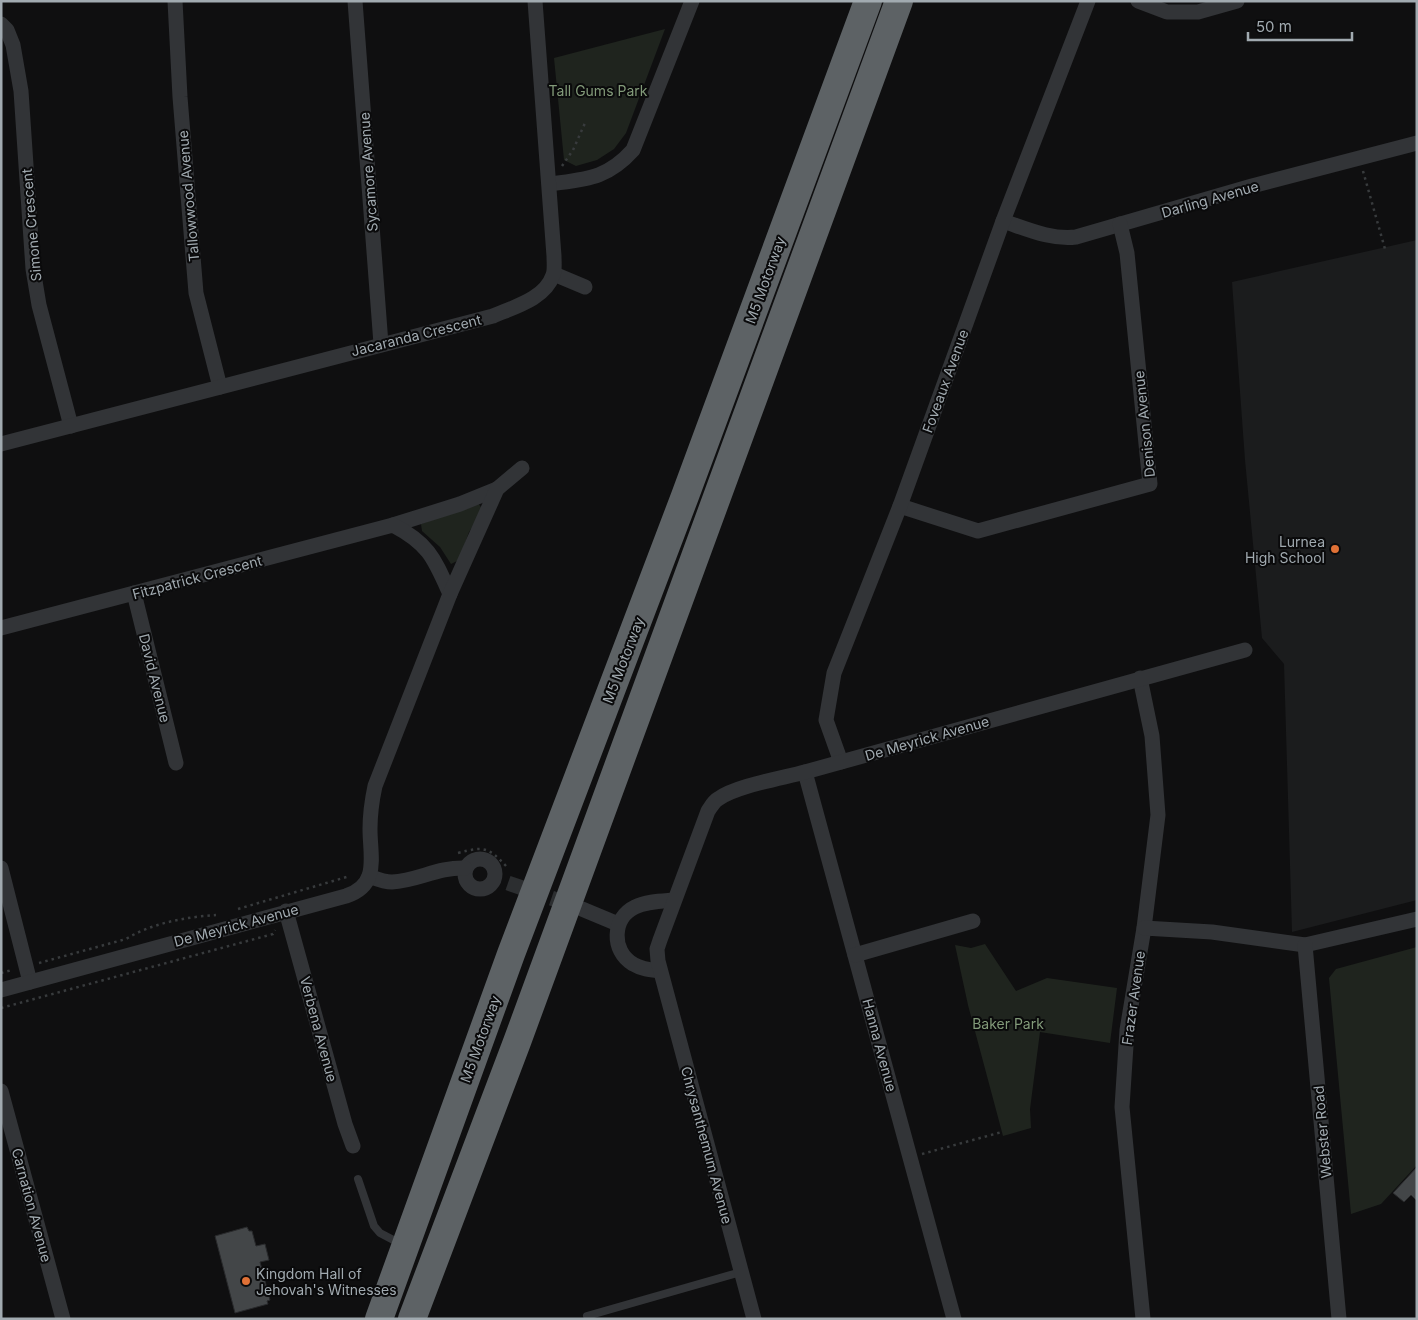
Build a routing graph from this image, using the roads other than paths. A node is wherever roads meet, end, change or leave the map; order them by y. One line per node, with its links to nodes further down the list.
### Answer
1 (175, 1): 18 (street, Tallowwood Avenue)
2 (355, 1): 17 (street, Sycamore Avenue)
3 (535, 1): 12 (street)
4 (692, 1): 12 (street)
5 (868, 1): 52 (highway, M5 Motorway)
6 (899, 1): 57 (highway)
7 (1088, 1): 13 (street, Foveaux Avenue)
8 (1138, 1): 9 (street)
9 (1238, 1)
10 (1, 24): 19 (street, Simone Crescent)
11 (1417, 143): 14 (street, Darling Avenue)
12 (550, 184): 15 (street)
13 (1003, 221): 14 (street, Darling Avenue); 23 (street, Foveaux Avenue)
14 (1120, 224): 23 (street, Denison Avenue)
15 (554, 274): 16 (street); 17 (street, Jacaranda Crescent)
16 (585, 287)
17 (381, 344): 18 (street, Jacaranda Crescent)
18 (220, 387): 19 (street, Jacaranda Crescent)
19 (71, 426): 20 (street, Jacaranda Crescent)
20 (1, 444)
21 (522, 468): 22 (street, Fitzpatrick Crescent)
22 (496, 489): 24 (street, Fitzpatrick Crescent); 26 (street, Fitzpatrick Crescent)
23 (900, 506): 30 (street, Foveaux Avenue)
24 (393, 525): 25 (street, Fitzpatrick Crescent); 26 (street)
25 (134, 593): 27 (street, Fitzpatrick Crescent); 31 (street, David Avenue)
26 (450, 594): 35 (street, Fitzpatrick Crescent)
27 (1, 628)
28 (1245, 650): 29 (street, De Meyrick Avenue)
29 (1140, 678): 30 (street, De Meyrick Avenue); 42 (street, Frazer Avenue)
30 (841, 762): 32 (street, De Meyrick Avenue)
31 (176, 763)
32 (805, 772): 36 (street, De Meyrick Avenue); 45 (street, Hanna Avenue)
33 (1, 868): 47 (street)
34 (465, 868): 34 (street); 35 (street)
35 (369, 876): 38 (street, De Meyrick Avenue)
36 (674, 900): 41 (street); 43 (street, De Meyrick Avenue)
37 (582, 909): 41 (street)
38 (286, 911): 47 (street, De Meyrick Avenue); 50 (street, Verbena Avenue)
39 (1417, 918): 44 (street)
40 (973, 922): 45 (street)
41 (618, 924): 46 (street)
42 (1144, 928): 44 (street); 60 (street, Frazer Avenue)
43 (660, 940): 46 (street, Chrysanthemum Avenue)
44 (1305, 945): 61 (street, Webster Road)
45 (855, 955): 59 (street, Hanna Avenue)
46 (660, 971): 53 (street, Chrysanthemum Avenue)
47 (30, 982): 48 (street, De Meyrick Avenue)
48 (1, 990)
49 (1, 1092): 55 (street, Carnation Avenue)
50 (353, 1146)
51 (358, 1179): 52 (lane)
52 (406, 1246): 56 (highway, M5 Motorway)
53 (741, 1272): 54 (lane); 58 (street, Chrysanthemum Avenue)
54 (587, 1316)
55 (63, 1319)
56 (379, 1319)
57 (412, 1319)
58 (754, 1319)
59 (954, 1319)
60 (1143, 1319)
61 (1339, 1319)

